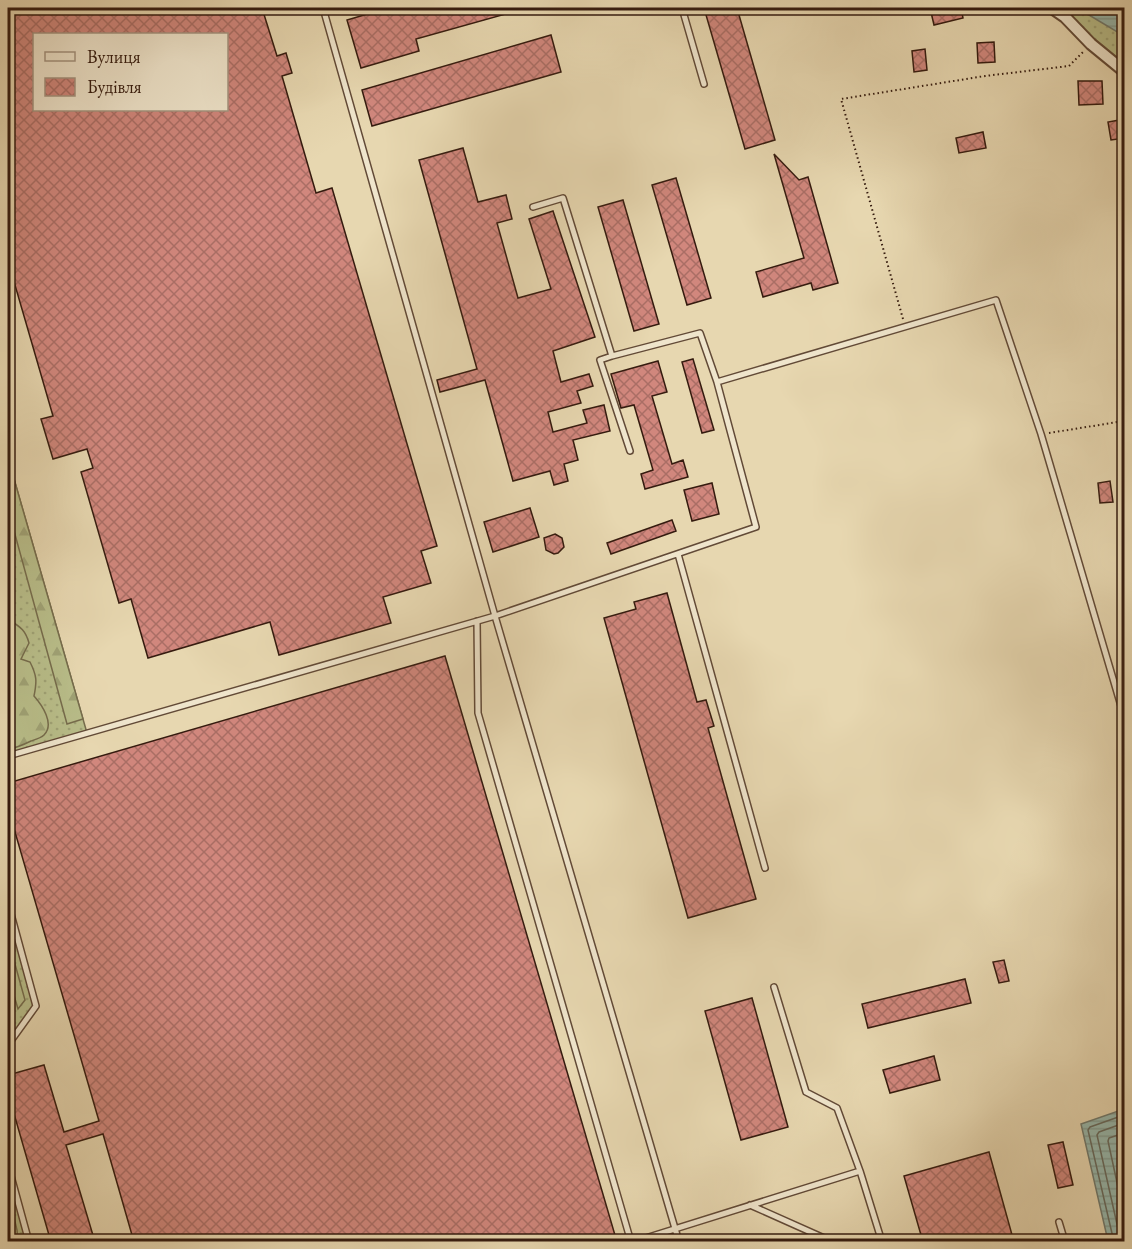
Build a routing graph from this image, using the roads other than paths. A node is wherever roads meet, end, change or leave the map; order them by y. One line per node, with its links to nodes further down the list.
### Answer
1 (323, 8): 11 (lane)
2 (682, 8): 5 (lane)
3 (1052, 8): 4 (street)
4 (1125, 71)
5 (704, 84)
6 (533, 207): 7 (lane)
7 (612, 356): 8 (lane); 9 (lane)
8 (717, 382): 10 (lane); 13 (lane)
9 (630, 452)
10 (678, 554): 11 (lane); 15 (lane)
11 (495, 616): 12 (lane); 23 (lane)
12 (477, 621): 14 (lane); 25 (lane)
13 (1125, 716)
14 (8, 756)
15 (765, 868)
16 (8, 903): 18 (lane)
17 (774, 987): 20 (lane)
18 (8, 1045)
19 (8, 1165): 24 (lane)
20 (860, 1171): 21 (lane); 28 (lane)
21 (750, 1205): 23 (lane); 27 (lane)
22 (1059, 1222): 29 (lane)
23 (675, 1228): 25 (lane); 26 (lane)
24 (29, 1242)
25 (632, 1242)
26 (679, 1242)
27 (833, 1242)
28 (882, 1242)
29 (1065, 1242)

